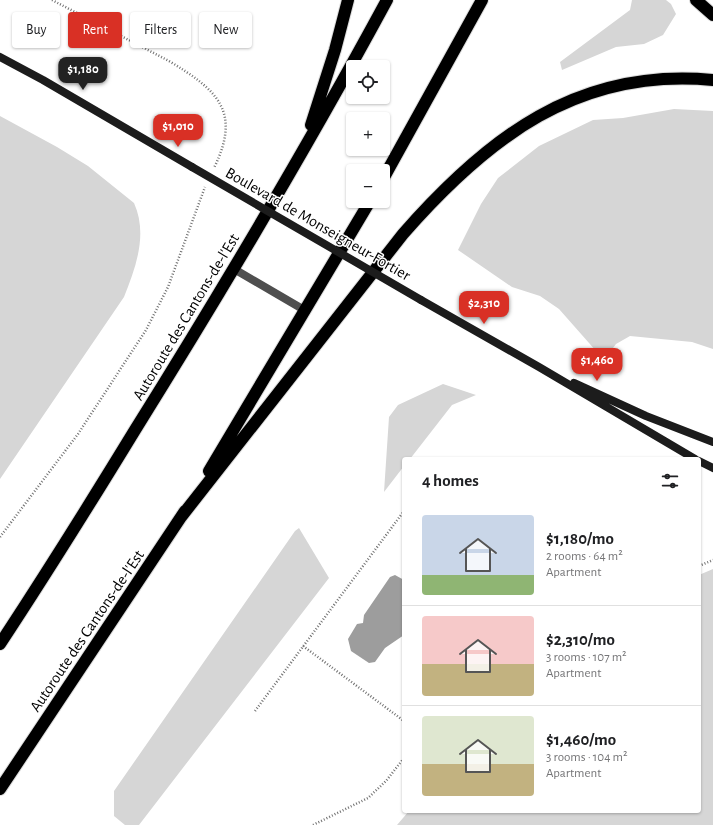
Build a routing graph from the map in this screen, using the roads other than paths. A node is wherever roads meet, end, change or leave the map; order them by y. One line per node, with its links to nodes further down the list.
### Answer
1 (348, 0): 8 (highway)
2 (387, 0): 8 (highway, Autoroute des Cantons-de-l'Est)
3 (482, 0): 9 (highway)
4 (696, 0): 5 (highway)
5 (713, 14)
6 (0, 56): 13 (main road, Boulevard de Monseigneur-Fortier, bridge)
7 (713, 80): 18 (highway)
8 (304, 149): 11 (highway, Autoroute des Cantons-de-l'Est)
9 (390, 167)
10 (366, 208): 12 (highway, Autoroute des Cantons-de-l'Est)
11 (234, 269): 12 (lane); 19 (highway, Autoroute des Cantons-de-l'Est)
12 (306, 311): 18 (highway, Autoroute des Cantons-de-l'Est)
13 (539, 367): 14 (main road, Boulevard de Monseigneur-Fortier); 15 (main road, Boulevard de Monseigneur-Fortier)
14 (713, 442)
15 (693, 457)
16 (701, 462): 17 (main road)
17 (713, 468)
18 (181, 517): 22 (highway, Autoroute des Cantons-de-l'Est)
19 (20, 613): 20 (highway); 21 (highway, Autoroute des Cantons-de-l'Est)
20 (0, 637)
21 (0, 644)
22 (0, 789)

